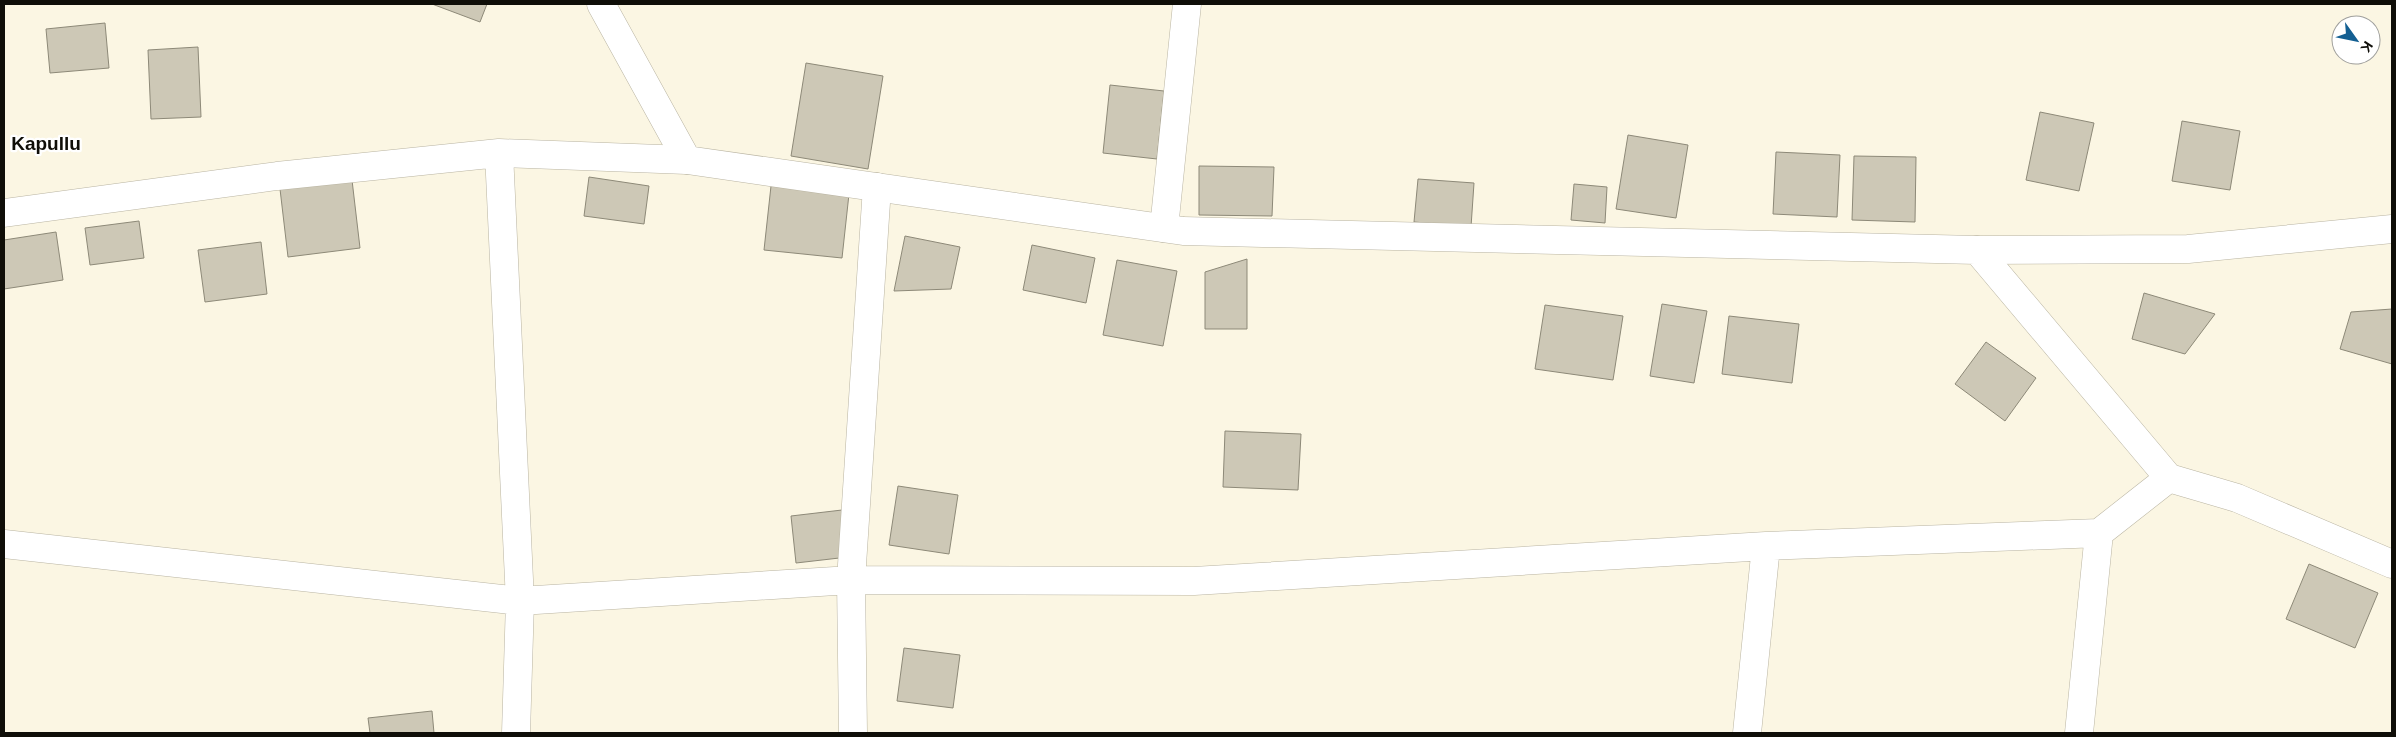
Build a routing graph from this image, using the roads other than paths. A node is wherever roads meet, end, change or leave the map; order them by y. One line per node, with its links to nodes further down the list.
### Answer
1 (602, 4): 4 (street)
2 (1187, 4): 7 (street)
3 (498, 153): 4 (street); 6 (street); 16 (street)
4 (687, 160): 5 (street)
5 (877, 187): 7 (street); 15 (street)
6 (4, 213)
7 (1164, 228): 9 (street)
8 (2392, 229): 9 (street)
9 (1977, 250): 10 (street)
10 (2169, 478): 11 (street); 14 (street)
11 (2099, 533): 13 (street); 20 (street)
12 (4, 544): 16 (street)
13 (1766, 546): 15 (street); 19 (street)
14 (2392, 564)
15 (852, 580): 16 (street); 18 (street)
16 (520, 602): 17 (street)
17 (516, 733)
18 (853, 733)
19 (1747, 733)
20 (2079, 733)

